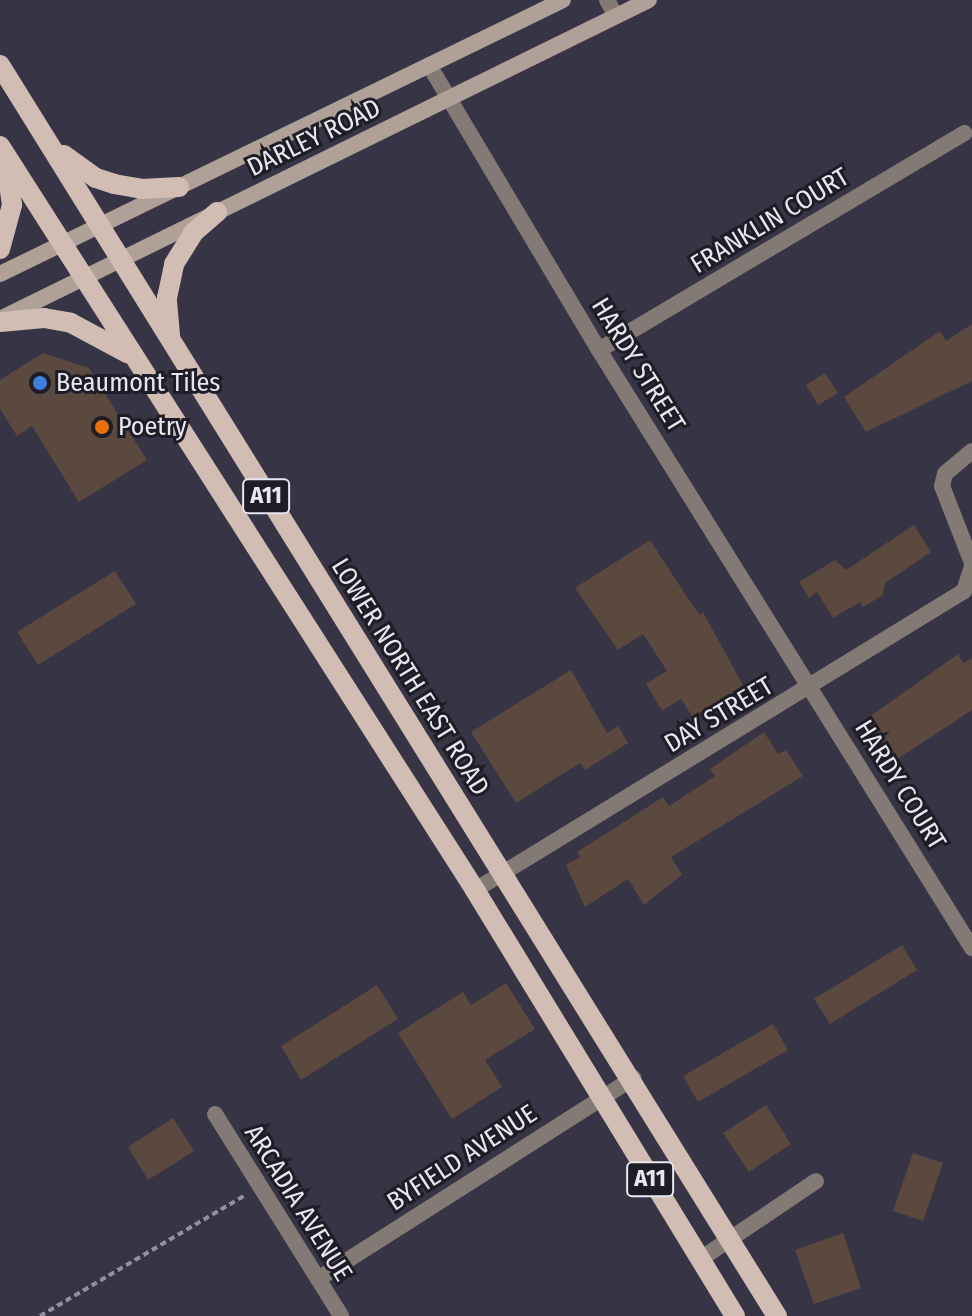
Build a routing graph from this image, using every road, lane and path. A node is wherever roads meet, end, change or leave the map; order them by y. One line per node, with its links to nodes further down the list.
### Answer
1 (563, 0): 6 (main road, DARLEY ROAD)
2 (607, 0): 4 (street)
3 (649, 0): 4 (main road, DARLEY ROAD)
4 (616, 16): 7 (main road, DARLEY ROAD)
5 (0, 65): 9 (main road, LOWER NORTH EAST ROAD / A11)
6 (429, 65): 7 (street, HARDY STREET); 11 (main road, DARLEY ROAD)
7 (446, 100): 12 (main road, DARLEY ROAD); 21 (street, HARDY STREET)
8 (964, 133): 21 (street, FRANKLIN COURT)
9 (49, 142): 11 (main road); 13 (main road, LOWER NORTH EAST ROAD / A11)
10 (0, 147): 14 (main road, A11); 15 (main road)
11 (179, 187): 13 (main road, DARLEY ROAD)
12 (217, 212): 16 (main road, DARLEY ROAD); 20 (main road)
13 (100, 225): 14 (main road, DARLEY ROAD); 16 (main road, LOWER NORTH EAST ROAD / A11)
14 (63, 243): 17 (main road, DARLEY ROAD); 18 (main road, A11)
15 (0, 249)
16 (120, 260): 18 (main road, DARLEY ROAD); 20 (main road, LOWER NORTH EAST ROAD / A11)
17 (0, 274)
18 (84, 277): 19 (main road, DARLEY ROAD); 22 (main road, A11)
19 (0, 321): 22 (main road)
20 (173, 344): 26 (main road, LOWER NORTH EAST ROAD / A11)
21 (599, 350): 25 (street, HARDY STREET)
22 (139, 364): 27 (main road, A11)
23 (972, 451): 24 (street, DAY STREET)
24 (972, 565): 25 (street, DAY STREET)
25 (812, 687): 26 (street, DAY STREET); 28 (street, HARDY COURT)
26 (504, 872): 27 (street, DAY STREET); 29 (main road, LOWER NORTH EAST ROAD / A11)
27 (475, 890): 30 (main road, A11)
28 (972, 948)
29 (633, 1078): 30 (street, BYFIELD AVENUE); 34 (main road, LOWER NORTH EAST ROAD / A11)
30 (601, 1098): 35 (main road, A11); 36 (street, BYFIELD AVENUE)
31 (215, 1114): 33 (street, ARCADIA AVENUE)
32 (816, 1181): 34 (street)
33 (260, 1187): 36 (street, ARCADIA AVENUE); 37 (path)
34 (731, 1239): 35 (street); 40 (main road, LOWER NORTH EAST ROAD / A11)
35 (699, 1260): 39 (main road, A11)
36 (318, 1279): 38 (street, ARCADIA AVENUE)
37 (40, 1316)
38 (341, 1316)
39 (735, 1316)
40 (777, 1316)

